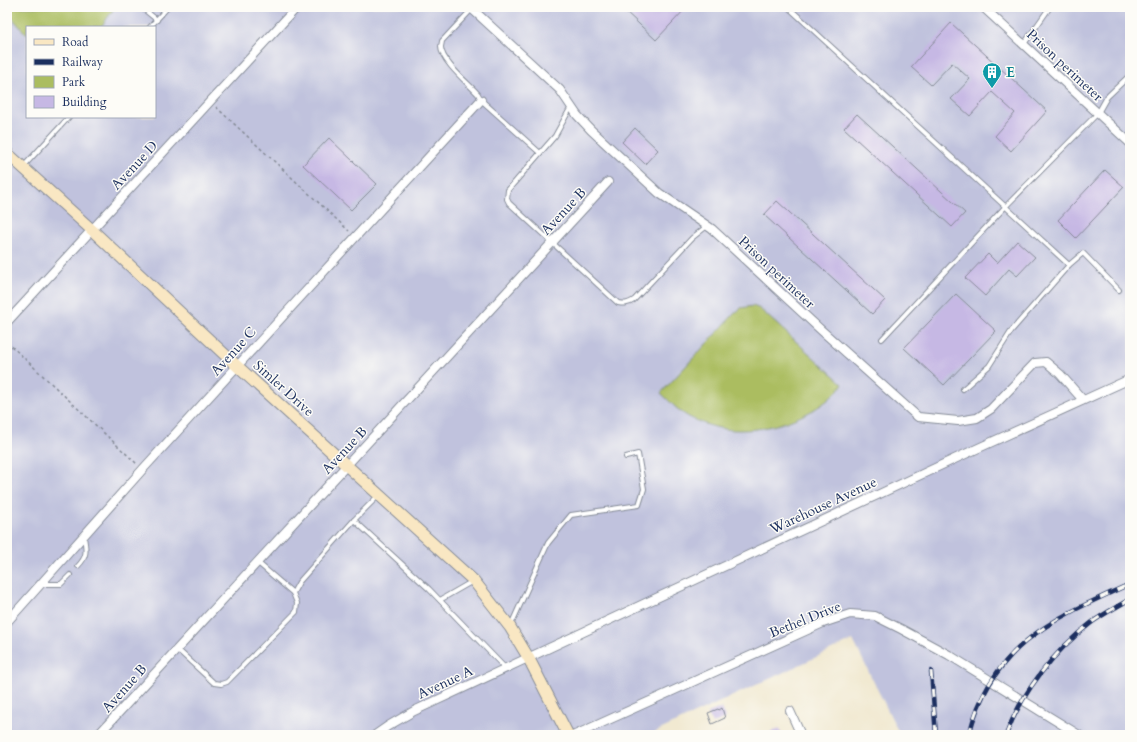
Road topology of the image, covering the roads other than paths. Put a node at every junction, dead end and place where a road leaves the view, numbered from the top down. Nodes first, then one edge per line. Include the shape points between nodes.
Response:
1 (142, 7) edge
2 (168, 7) edge
3 (297, 7) edge
4 (788, 7) edge
5 (983, 7) edge
6 (1050, 7) edge
7 (471, 8) edge
8 (156, 20) junction
9 (151, 26) edge
10 (1023, 44) junction
11 (1130, 75) edge
12 (481, 100) junction
13 (571, 106) junction
14 (1098, 113) junction
15 (68, 118) edge
16 (1130, 142) edge
17 (7, 153) edge
18 (540, 153) junction
19 (23, 167) junction
20 (608, 182) dead end
21 (1005, 207) junction
22 (708, 226) junction
23 (92, 230) junction
24 (552, 242) junction
25 (1069, 265) junction
26 (1119, 290) dead end
27 (7, 322) edge
28 (882, 339) dead end
29 (237, 366) junction
30 (1130, 379) edge
31 (963, 389) dead end
32 (1083, 400) junction
33 (626, 456) dead end
34 (347, 465) junction
35 (380, 495) junction
36 (354, 520) junction
37 (84, 535) junction
38 (257, 562) junction
39 (78, 566) dead end
40 (70, 575) dead end
41 (474, 581) junction
42 (41, 584) junction
43 (293, 593) junction
44 (440, 600) junction
45 (7, 622) edge
46 (510, 627) junction
47 (177, 649) junction
48 (528, 657) junction
49 (505, 668) junction
50 (790, 711) dead end
51 (98, 735) edge
52 (375, 735) edge
53 (568, 735) edge
54 (575, 735) edge
55 (801, 735) edge
56 (1079, 735) edge

1 - 8 lane
2 - 8 lane
3 - 23 street, Avenue D
4 - 21 lane
5 - 10 street, Prison perimeter
6 - 10 lane
7 - 12 lane via 440,46 447,61
7 - 13 street, Prison perimeter via 560,90
8 - 9 lane
10 - 14 street, Prison perimeter
11 - 14 lane via 1107,97
12 - 18 lane
12 - 29 street, Avenue C
13 - 18 lane via 556,136
13 - 22 street, Prison perimeter via 592,130 659,193
14 - 16 street, Prison perimeter
14 - 21 lane
15 - 19 lane
17 - 19 street, Simler Drive
18 - 24 lane via 508,190 507,198 509,203
19 - 23 street, Simler Drive
20 - 24 street, Avenue B
21 - 25 lane
21 - 28 lane
22 - 24 lane via 692,238 629,303 618,302
22 - 32 street, Prison perimeter via 918,417 958,421 977,418 991,409 1035,363 1046,362
23 - 27 street, Avenue D
23 - 29 street, Simler Drive
24 - 34 street, Avenue B
25 - 26 lane via 1083,253
25 - 31 lane via 1012,330 989,366
29 - 34 street, Simler Drive
29 - 37 street, Avenue C
30 - 32 street, Warehouse Avenue
32 - 48 street, Warehouse Avenue
33 - 46 lane via 638,454 644,489 639,505 571,515 548,543
34 - 35 street, Simler Drive
34 - 38 street, Avenue B
35 - 36 lane
35 - 41 street, Simler Drive
36 - 43 lane via 299,582
36 - 44 lane
37 - 39 lane via 86,552 84,560
37 - 42 street, Avenue C
38 - 43 lane
38 - 47 street, Avenue B
40 - 42 lane via 61,584
41 - 44 lane
41 - 46 street, Simler Drive
42 - 45 street, Avenue C
43 - 47 lane via 297,603 296,612 227,682 214,683
44 - 49 lane
46 - 48 street, Simler Drive
47 - 51 street, Avenue B
48 - 49 street, Avenue A
48 - 53 street, Simler Drive
49 - 52 street, Avenue A via 414,711
50 - 55 street
54 - 56 street, Bethel Drive via 822,623 850,614 875,616 901,629 949,655

